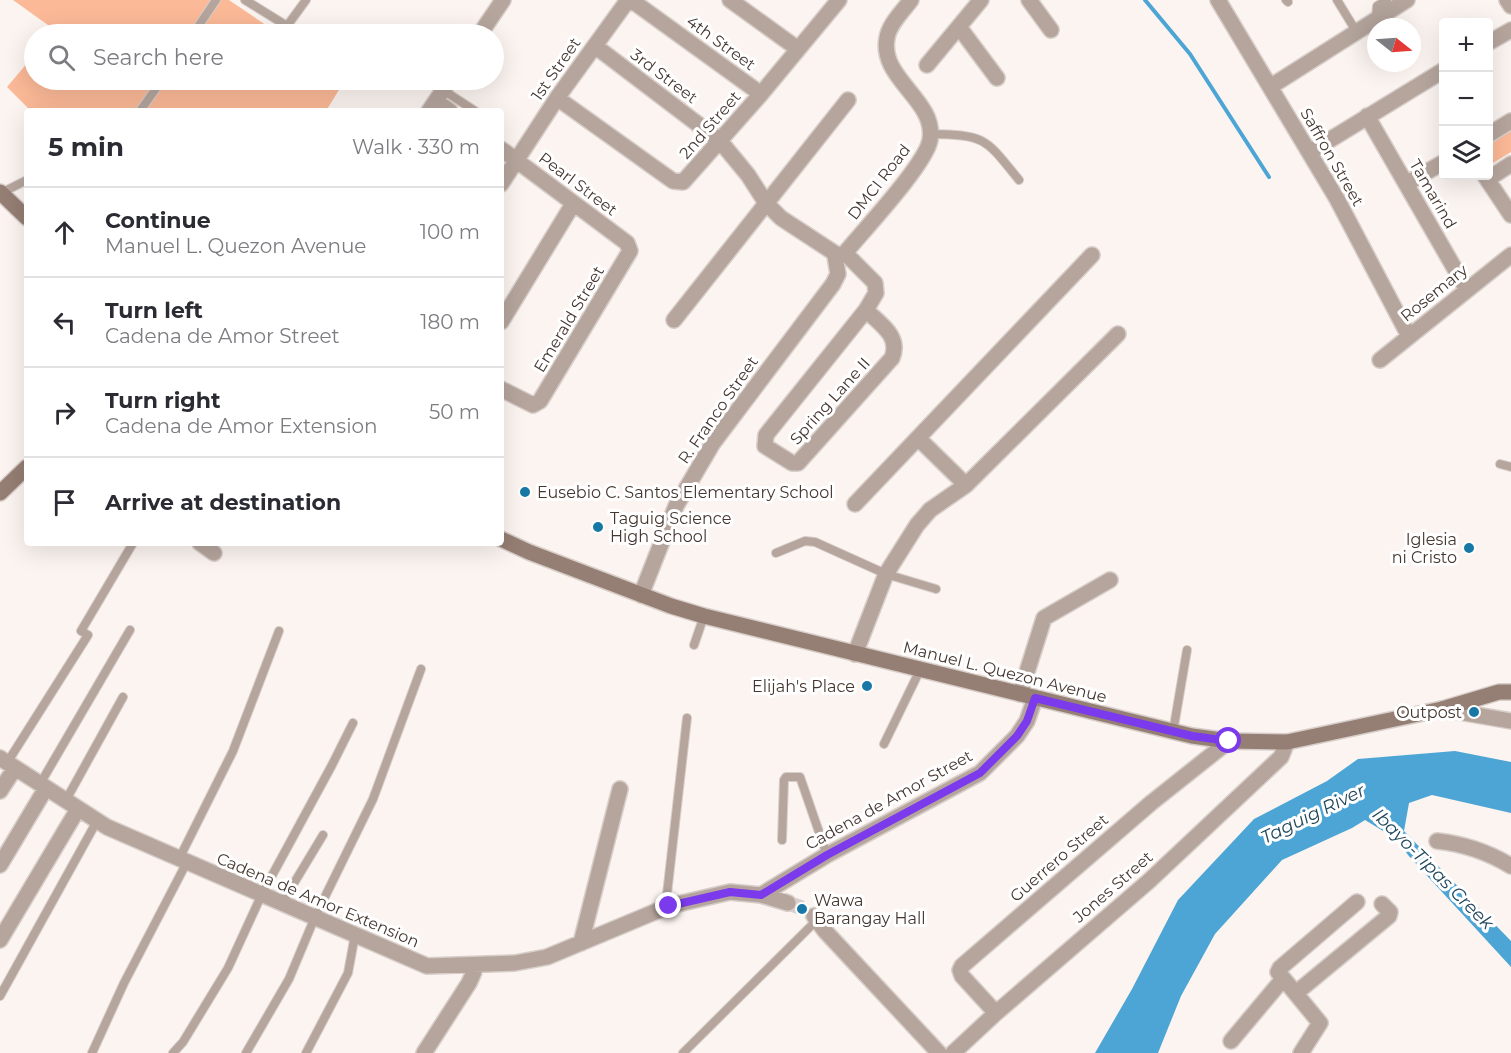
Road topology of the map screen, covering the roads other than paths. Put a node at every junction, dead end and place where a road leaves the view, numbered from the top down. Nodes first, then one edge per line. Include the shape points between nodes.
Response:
1 (216, 0) edge
2 (245, 0) edge
3 (306, 0) edge
4 (503, 0) edge
5 (629, 0) edge
6 (730, 0) edge
7 (839, 0) edge
8 (911, 0) edge
9 (981, 0) edge
10 (1029, 0) edge
11 (1218, 0) edge
12 (1337, 0) edge
13 (1387, 0) edge
14 (1407, 0) edge
15 (1507, 0) edge
16 (1511, 6) edge
17 (1376, 18) edge
18 (1378, 18) edge
19 (200, 24) edge
20 (284, 24) edge
21 (288, 24) edge
22 (487, 24) edge
23 (1367, 24) edge
24 (959, 27) junction
25 (1051, 30) dead end
26 (1511, 30) edge
27 (1356, 31) junction
28 (1493, 40) edge
29 (595, 46) junction
30 (798, 49) junction
31 (927, 65) dead end
32 (1440, 72) edge
33 (997, 78) dead end
34 (1269, 87) junction
35 (155, 90) edge
36 (761, 94) junction
37 (439, 95) edge
38 (557, 98) junction
39 (848, 100) dead end
40 (142, 108) edge
41 (448, 108) edge
42 (468, 108) edge
43 (1367, 116) junction
44 (1511, 121) edge
45 (1493, 132) edge
46 (930, 134) junction
47 (720, 141) junction
48 (504, 151) edge
49 (1310, 152) junction
50 (516, 160) junction
51 (1439, 164) edge
52 (1511, 164) edge
53 (1493, 174) edge
54 (504, 179) edge
55 (1019, 180) dead end
56 (1487, 180) edge
57 (24, 181) edge
58 (1406, 184) junction
59 (0, 192) edge
60 (766, 203) junction
61 (573, 204) junction
62 (24, 215) edge
63 (1511, 215) edge
64 (630, 251) joint
65 (840, 254) junction
66 (1092, 255) dead end
67 (1511, 255) edge
68 (1467, 290) junction
69 (866, 310) junction
70 (504, 317) edge
71 (674, 320) dead end
72 (1118, 334) dead end
73 (1409, 336) junction
74 (1380, 360) dead end
75 (504, 390) edge
76 (918, 438) junction
77 (1500, 464) dead end
78 (1511, 467) edge
79 (24, 470) edge
80 (966, 485) junction
81 (0, 493) edge
82 (855, 504) dead end
83 (504, 540) edge
84 (131, 546) edge
85 (204, 546) edge
86 (776, 553) dead end
87 (214, 554) dead end
88 (886, 574) junction
89 (1110, 580) dead end
90 (936, 589) dead end
91 (641, 595) junction
92 (704, 616) junction
93 (130, 630) dead end
94 (279, 631) dead end
95 (694, 645) dead end
96 (1187, 650) dead end
97 (855, 654) junction
98 (421, 669) dead end
99 (920, 670) junction
100 (1511, 692) edge
101 (1027, 696) junction
102 (123, 697) dead end
103 (1442, 709) junction
104 (687, 718) dead end
105 (1511, 721) edge
106 (353, 723) dead end
107 (1173, 732) junction
108 (1229, 741) junction
109 (1287, 742) junction
110 (884, 744) dead end
111 (7, 763) edge
112 (43, 786) junction
113 (620, 789) dead end
114 (0, 791) edge
115 (72, 804) junction
116 (97, 821) junction
117 (323, 835) dead end
118 (782, 840) dead end
119 (1437, 841) dead end
120 (827, 855) junction
121 (183, 861) junction
122 (0, 866) edge
123 (1511, 866) edge
124 (262, 894) junction
125 (761, 895) junction
126 (1357, 902) dead end
127 (282, 903) junction
128 (789, 903) tunnel mouth
129 (1382, 904) dead end
130 (669, 906) junction
131 (315, 917) junction
132 (815, 918) joint
133 (356, 935) junction
134 (0, 940) edge
135 (580, 943) junction
136 (477, 965) junction
137 (1283, 979) junction
138 (1296, 993) junction
139 (0, 996) edge
140 (996, 1013) junction
141 (1231, 1041) dead end
142 (430, 1050) edge
143 (92, 1053) edge
144 (173, 1053) edge
145 (246, 1053) edge
146 (306, 1053) edge
147 (683, 1053) edge
148 (939, 1053) edge
149 (953, 1053) edge
150 (1301, 1053) edge

1 - 19 lane
2 - 20 lane
3 - 21 lane
4 - 22 street
5 - 29 street, 1st Street
5 - 36 street, 4th Street
6 - 30 street
7 - 30 street, 2nd Street
8 - 46 street, DMCI Road via 887,36 886,52 893,69 929,121
9 - 24 street
10 - 25 street
11 - 34 street, Saffron Street
12 - 27 lane
13 - 17 lane via 1377,6
14 - 18 street
15 - 16 street
23 - 27 street
24 - 31 street
24 - 33 street
26 - 28 street
27 - 34 street
29 - 38 street, 1st Street
29 - 47 street, 3rd Street
30 - 36 street, 2nd Street
32 - 43 street
34 - 49 street, Saffron Street
35 - 40 lane
36 - 47 street, 2nd Street
37 - 41 street
37 - 42 lane
38 - 47 street, 2nd Street via 676,182 683,182
38 - 50 street, 1st Street
39 - 60 street
43 - 49 street
43 - 58 street, Tamarind
44 - 45 street
46 - 55 lane via 981,139
46 - 65 street, DMCI Road via 927,149 917,165
47 - 60 street, 3rd Street
48 - 50 street, Pearl Street
49 - 73 street, Saffron Street
50 - 54 street, 1st Street
50 - 61 street, Pearl Street
51 - 58 street
52 - 53 street
56 - 63 street
57 - 59 lane
58 - 68 street, Tamarind
59 - 62 main road
60 - 65 street, 3rd Street via 781,218
60 - 71 street
61 - 64 street, Pearl Street via 627,243
61 - 70 street
64 - 75 street, Emerald Street via 540,401 533,405
65 - 69 street, Spring Lane II via 876,285
65 - 91 street, R. Franco Street via 833,284 729,421 678,501
66 - 76 street
67 - 68 street, Rosemary
68 - 73 street, Rosemary
69 - 69 street, Spring Lane II via 766,435 765,446 792,463 798,463 892,358 893,336
72 - 80 street
73 - 74 street, Rosemary
76 - 80 street
76 - 82 street
77 - 78 lane
79 - 81 main road
80 - 88 street via 930,510
83 - 91 main road, Manuel L. Quezon Avenue
84 - 111 lane via 81,631 88,635
85 - 87 street
86 - 88 lane via 805,541 815,542
88 - 90 lane
88 - 97 street
89 - 101 street, Cadena de Amor Street via 1044,618
91 - 92 main road, Manuel L. Quezon Avenue
92 - 95 lane
92 - 97 main road, Manuel L. Quezon Avenue
93 - 112 lane
94 - 121 lane via 233,752
96 - 107 lane
97 - 99 main road, Manuel L. Quezon Avenue
98 - 131 lane via 373,799
99 - 101 main road, Manuel L. Quezon Avenue
99 - 110 lane
100 - 103 main road, Manuel L. Quezon Avenue
101 - 107 main road, Manuel L. Quezon Avenue
101 - 120 street, Cadena de Amor Street via 1027,721 980,773
102 - 115 lane
103 - 105 street
103 - 109 main road, Manuel L. Quezon Avenue
104 - 130 lane via 667,894
106 - 124 lane
107 - 108 main road, Manuel L. Quezon Avenue
108 - 109 main road, Manuel L. Quezon Avenue
108 - 140 street, Guerrero Street via 1150,802 962,966 962,976
109 - 140 street, Jones Street via 1281,757 1149,881
111 - 112 street, Cadena de Amor Extension
111 - 114 street
112 - 115 street, Cadena de Amor Extension
112 - 122 street
113 - 135 street
115 - 116 street, Cadena de Amor Extension
115 - 134 street
116 - 121 street, Cadena de Amor Extension
116 - 139 lane
117 - 127 lane
118 - 120 lane via 784,780 797,776
119 - 123 street via 1472,847
120 - 125 street, Cadena de Amor Street
121 - 124 street, Cadena de Amor Extension
121 - 143 lane
124 - 127 street, Cadena de Amor Extension
124 - 144 lane via 228,968
125 - 128 street
125 - 130 street, Cadena de Amor Extension via 730,892
126 - 137 street via 1280,968
127 - 131 street, Cadena de Amor Extension
129 - 138 street via 1389,916
130 - 135 street, Cadena de Amor Extension
131 - 133 street, Cadena de Amor Extension
131 - 145 lane via 289,979
132 - 147 lane
132 - 148 street
133 - 136 street, Cadena de Amor Extension via 427,966
133 - 146 lane via 348,973
135 - 136 street, Cadena de Amor Extension via 547,957
136 - 142 street
137 - 138 street
137 - 141 street
138 - 150 street via 1320,1023
140 - 149 street, Jones Street

